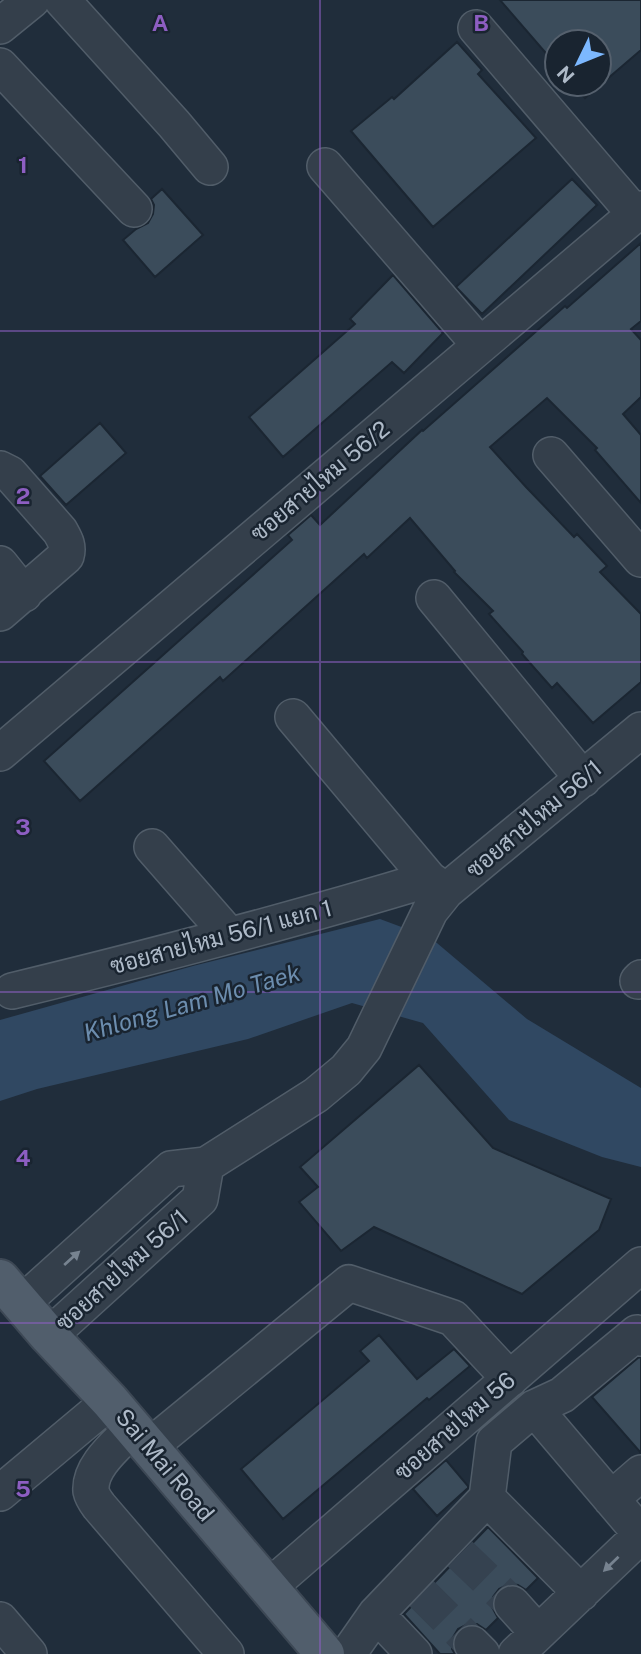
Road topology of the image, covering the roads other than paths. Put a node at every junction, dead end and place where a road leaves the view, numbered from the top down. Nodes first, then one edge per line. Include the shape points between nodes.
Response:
1 (32, 0) edge
2 (62, 0) edge
3 (0, 26) edge
4 (476, 28) dead end
5 (0, 66) edge
6 (325, 166) dead end
7 (210, 167) dead end
8 (134, 209) dead end
9 (638, 211) edge
10 (480, 345) junction
11 (551, 455) dead end
12 (0, 470) edge
13 (641, 559) edge
14 (0, 564) edge
15 (434, 598) dead end
16 (12, 603) edge
17 (293, 717) dead end
18 (641, 730) edge
19 (0, 753) edge
20 (583, 779) junction
21 (152, 847) dead end
22 (435, 893) junction
23 (229, 935) junction
24 (12, 991) dead end
25 (206, 1165) junction
26 (641, 1265) edge
27 (11, 1292) edge
28 (641, 1313) edge
29 (49, 1336) junction
30 (641, 1338) edge
31 (510, 1379) junction
32 (534, 1408) junction
33 (131, 1425) junction
34 (641, 1473) edge
35 (0, 1493) edge
36 (487, 1498) junction
37 (611, 1499) junction
38 (641, 1534) edge
39 (269, 1587) junction
40 (581, 1593) junction
41 (512, 1604) tunnel mouth
42 (376, 1614) junction
43 (0, 1620) edge
44 (527, 1643) edge
45 (29, 1654) edge
46 (226, 1654) edge
47 (326, 1654) edge
48 (348, 1654) edge
49 (414, 1654) edge

1 - 3 street
2 - 7 street
4 - 9 street
5 - 8 street
6 - 10 street
9 - 10 street, ซอยสายไหม 56/2
10 - 19 street, ซอยสายไหม 56/2
11 - 13 street
12 - 16 street via 10,474 60,531 68,550
14 - 16 street
15 - 20 street
17 - 22 street
18 - 20 street, ซอยสายไหม 56/1
20 - 22 street, ซอยสายไหม 56/1
21 - 23 street
22 - 23 street, ซอยสายไหม 56/1 แยก 1 via 337,907
22 - 25 street, ซอยสายไหม 56/1 via 364,1048 346,1070 316,1095
23 - 24 street, ซอยสายไหม 56/1 แยก 1
27 -> 25 street, ซอยสายไหม 56/1 via 171,1169
25 - 29 street, ซอยสายไหม 56/1 via 200,1199
26 - 31 street, ซอยสายไหม 56
27 - 29 main road, Sai Mai Road
28 - 32 street via 625,1321 547,1389
29 - 33 main road, Sai Mai Road
30 - 32 street via 637,1333 562,1395
31 - 33 street via 453,1318 349,1283
31 - 39 street, ซอยสายไหม 56
32 - 36 street via 494,1442
32 - 37 street
33 - 35 street
33 - 39 main road, Sai Mai Road
33 - 46 street via 93,1476 91,1493
34 - 37 street
36 - 40 street
36 - 42 street via 453,1547 415,1586
37 - 38 street
38 -> 40 street
39 - 47 main road, Sai Mai Road
40 - 44 street
41 - 44 street
42 - 48 street
42 - 49 street
43 - 45 street

